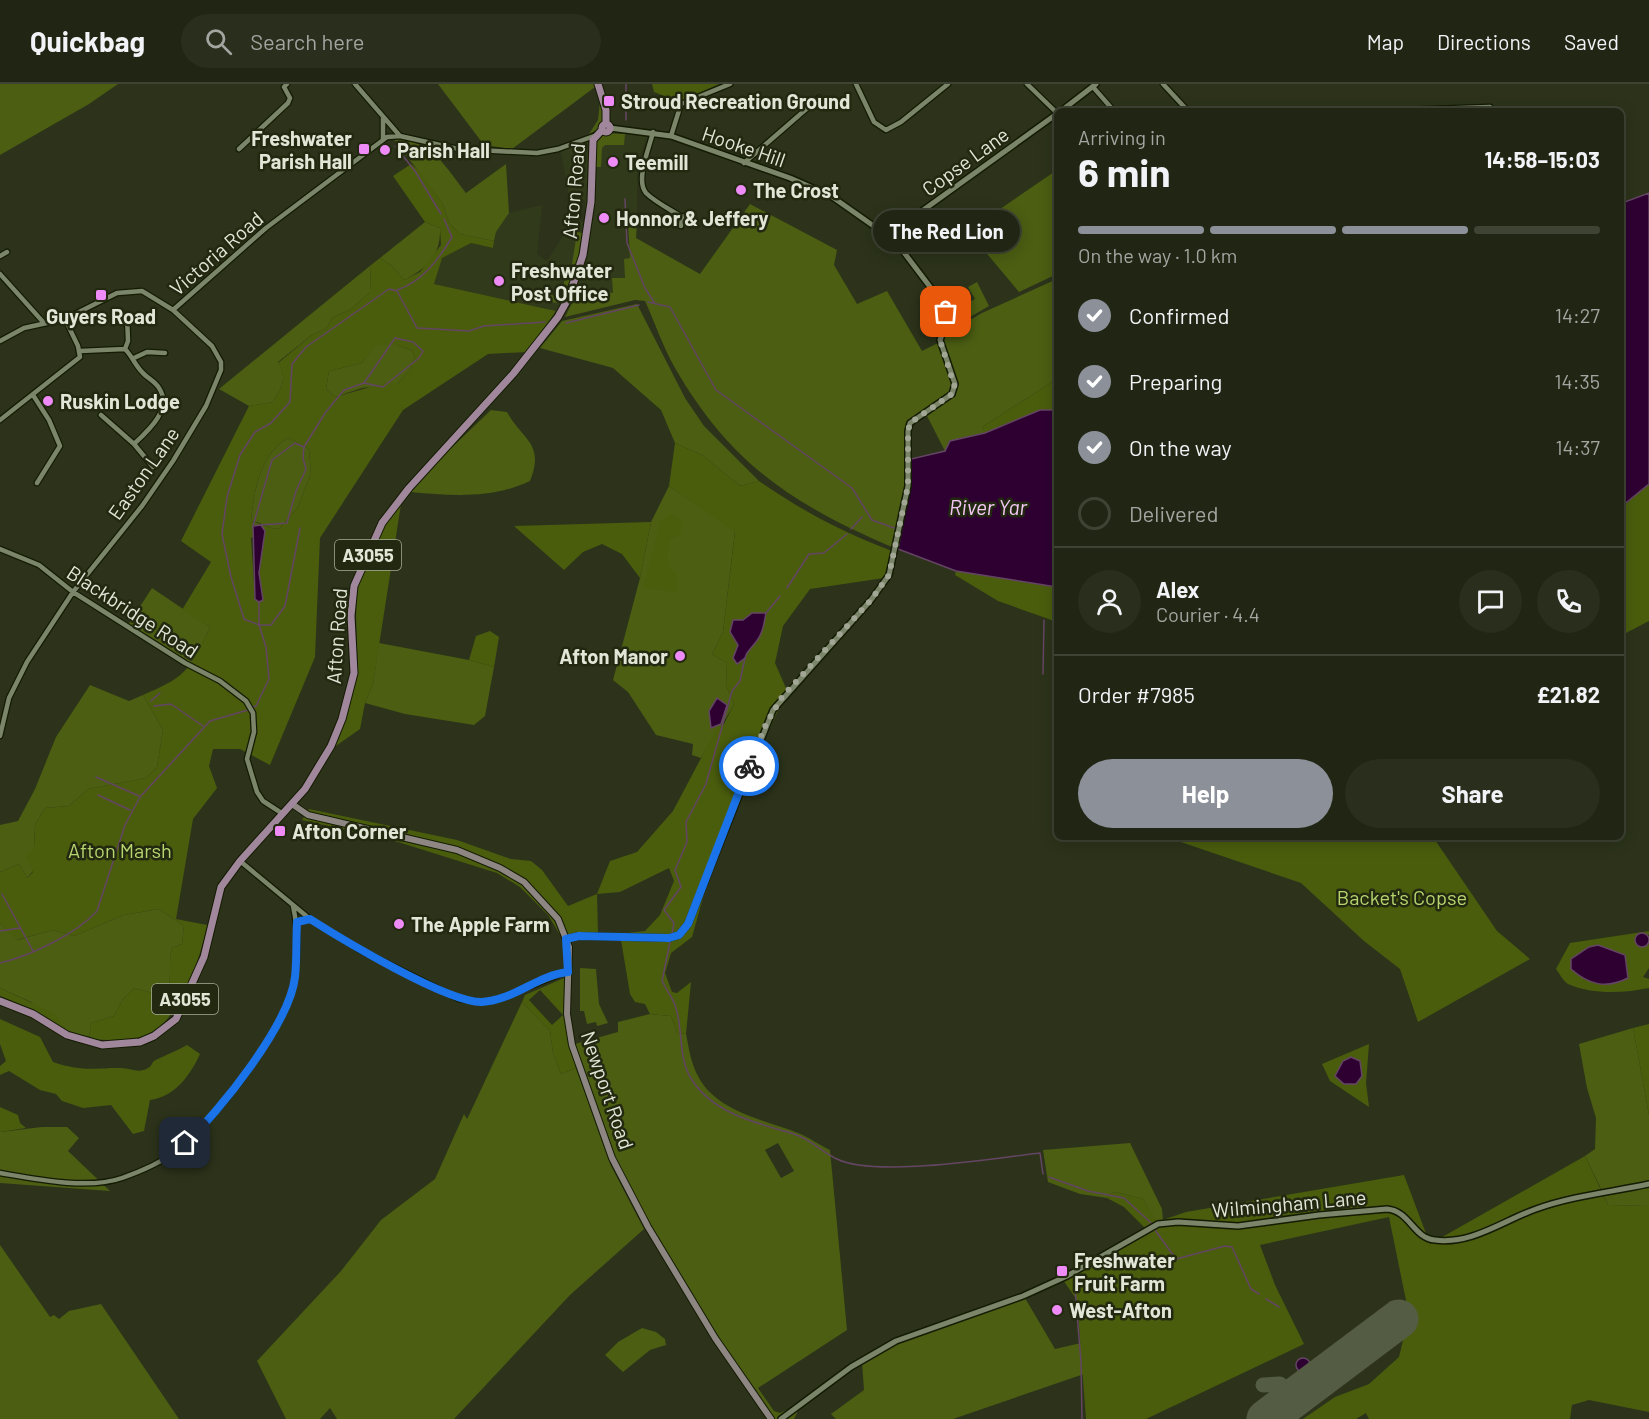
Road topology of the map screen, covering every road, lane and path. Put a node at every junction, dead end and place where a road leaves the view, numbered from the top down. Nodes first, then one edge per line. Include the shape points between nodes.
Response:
1 (287, 84) edge
2 (355, 84) edge
3 (598, 84) edge
4 (730, 84) edge
5 (856, 84) edge
6 (948, 84) edge
7 (1027, 84) edge
8 (1163, 84) edge
9 (1095, 85) edge
10 (819, 98) dead end
11 (1490, 107) dead end
12 (1054, 108) edge
13 (1064, 108) edge
14 (1112, 108) edge
15 (1186, 108) edge
16 (1461, 108) edge
17 (1054, 116) edge
18 (383, 118) junction
19 (606, 127) junction
20 (653, 132) junction
21 (402, 136) junction
22 (594, 136) junction
23 (671, 136) junction
24 (383, 138) junction
25 (239, 149) dead end
26 (744, 163) junction
27 (689, 214) dead end
28 (682, 217) junction
29 (681, 226) dead end
30 (890, 234) junction
31 (7, 252) dead end
32 (0, 256) edge
33 (0, 274) edge
34 (173, 310) junction
35 (127, 315) dead end
36 (65, 320) junction
37 (44, 323) junction
38 (0, 341) edge
39 (125, 349) junction
40 (80, 351) junction
41 (165, 353) dead end
42 (134, 358) junction
43 (33, 395) junction
44 (101, 415) dead end
45 (0, 420) edge
46 (134, 444) junction
47 (153, 467) dead end
48 (37, 483) dead end
49 (0, 549) edge
50 (73, 592) junction
51 (0, 736) edge
52 (292, 804) junction
53 (283, 814) junction
54 (240, 861) junction
55 (293, 906) junction
56 (310, 919) junction
57 (297, 922) junction
58 (566, 939) junction
59 (568, 972) junction
60 (0, 1001) edge
61 (0, 1173) edge
62 (1649, 1184) edge
63 (771, 1419) edge
64 (781, 1419) edge

1 - 25 street via 284,87 290,98 288,103
2 - 18 street
3 - 19 main road via 606,110
4 - 23 street via 681,104
5 - 6 street via 874,122 886,130
7 - 12 street
8 - 15 street
9 - 13 street, Copse Lane
9 - 14 street
10 - 26 street
11 - 16 street
17 - 30 street, Copse Lane
18 - 21 street
18 - 24 street
19 - 20 street, Hooke Hill
19 - 22 main road, Afton Road
20 - 23 street, Hooke Hill
20 - 28 street via 643,185 646,192
21 - 22 street via 458,149 537,153
21 - 24 street
22 - 52 main road, Afton Road / A3055 via 590,212 582,261 568,299 558,317 486,406 409,488 382,523 354,586 354,673 342,719 317,771
23 - 26 street, Hooke Hill
24 - 34 street, Victoria Road via 266,228
26 - 30 street, Hooke Hill via 831,196
27 - 28 street
28 - 29 street
30 - 58 street via 940,298 948,319 941,346 955,388 910,423 909,478 889,575 773,710 682,933 669,938
31 - 32 street
33 - 37 street
34 - 36 street, Victoria Road via 142,291 130,290
34 - 50 street, Easton Lane via 219,356 220,370 206,406 173,462
35 - 39 street
36 - 37 street, Victoria Road
36 - 40 street
37 - 38 street, Victoria Road
39 - 40 street
39 - 42 street
40 - 43 street via 76,361
41 - 42 street via 147,352
42 - 46 street via 142,373 164,395 159,415
43 - 45 street
43 - 48 street via 60,446
44 - 46 street
46 - 47 street
49 - 50 street, Blackbridge Road via 39,565
50 - 51 street, Easton Lane via 27,662 9,698
50 - 53 street, Blackbridge Road via 220,681 247,703 253,713 254,732 247,759 257,792
52 - 53 main road, Afton Road / A3055
52 - 58 main road, Newport Road via 308,815 457,850 500,868 524,882 540,898 558,919
53 - 54 main road, Afton Road / A3055
54 - 55 street
54 - 60 main road, Afton Road / A3055 via 221,887 204,957 176,1019 154,1036 127,1043 86,1042
55 - 56 street
55 - 57 street
56 - 57 street
56 - 59 street via 360,950 459,999 498,999
57 - 61 street via 295,978 285,1011 213,1116 174,1153 106,1182
58 - 59 main road, Newport Road
59 - 63 main road, Newport Road via 567,1014 572,1045 612,1158 648,1227 715,1338
62 - 64 street, Wilmingham Lane via 1552,1204 1484,1232 1442,1240 1424,1236 1405,1215 1387,1209 1238,1226 1158,1224 1067,1276 1023,1296 896,1341 842,1373

